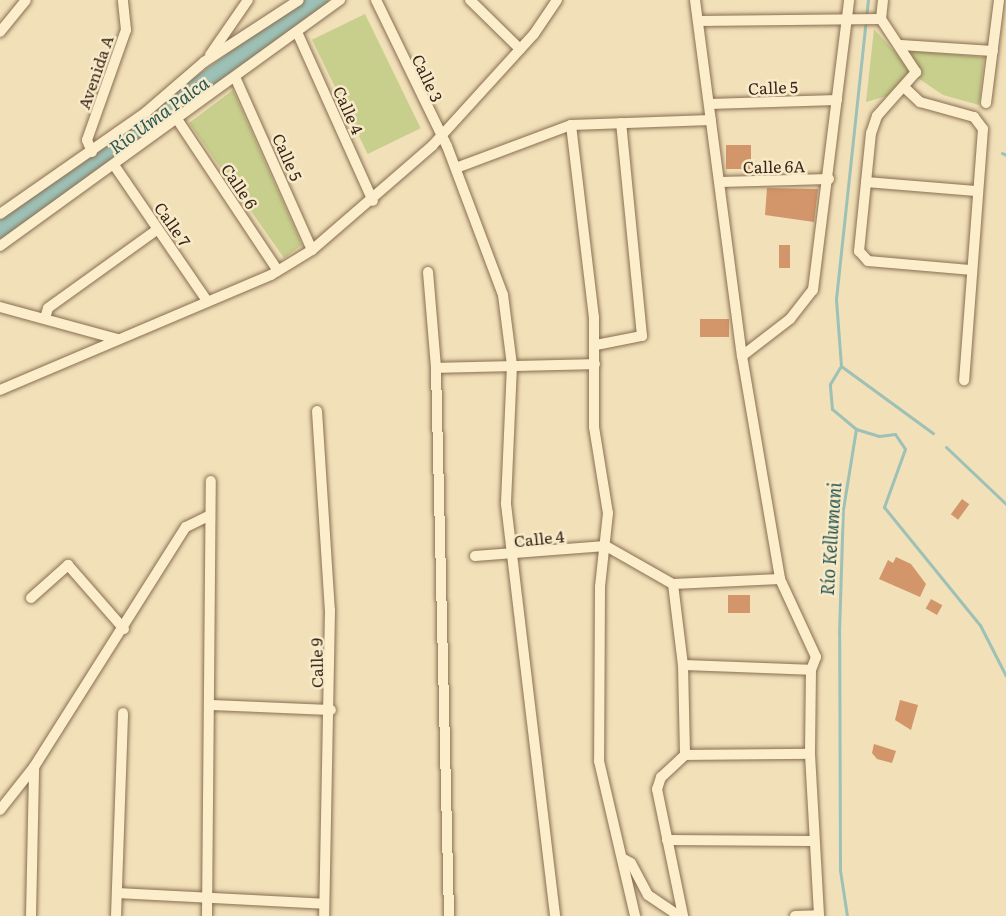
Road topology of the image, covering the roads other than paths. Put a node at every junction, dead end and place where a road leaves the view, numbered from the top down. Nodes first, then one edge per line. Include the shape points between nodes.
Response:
1 (26, 0) edge
2 (123, 0) edge
3 (248, 0) edge
4 (299, 0) edge
5 (340, 0) edge
6 (376, 0) edge
7 (470, 0) edge
8 (556, 0) edge
9 (695, 0) edge
10 (849, 0) edge
11 (883, 0) edge
12 (999, 0) edge
13 (847, 17) junction
14 (878, 19) junction
15 (698, 21) junction
16 (0, 32) edge
17 (297, 32) junction
18 (901, 45) junction
19 (520, 49) junction
20 (993, 51) junction
21 (204, 62) junction
22 (235, 77) junction
23 (905, 88) junction
24 (837, 100) junction
25 (986, 103) dead end
26 (709, 104) junction
27 (177, 119) junction
28 (711, 120) junction
29 (621, 123) junction
30 (571, 125) junction
31 (440, 136) junction
32 (92, 152) junction
33 (114, 165) junction
34 (456, 168) junction
35 (829, 179) junction
36 (720, 182) junction
37 (866, 182) junction
38 (976, 191) junction
39 (373, 201) junction
40 (0, 214) edge
41 (158, 229) junction
42 (0, 246) edge
43 (312, 250) junction
44 (970, 270) junction
45 (278, 271) junction
46 (428, 272) dead end
47 (207, 301) junction
48 (0, 307) edge
49 (45, 318) junction
50 (117, 339) junction
51 (596, 345) junction
52 (742, 356) junction
53 (595, 363) junction
54 (512, 365) junction
55 (436, 368) junction
56 (964, 380) dead end
57 (0, 389) edge
58 (316, 411) dead end
59 (211, 481) dead end
60 (209, 516) junction
61 (606, 546) junction
62 (475, 556) dead end
63 (514, 556) junction
64 (780, 579) junction
65 (673, 584) junction
66 (31, 598) dead end
67 (124, 629) junction
68 (683, 665) junction
69 (811, 670) junction
70 (211, 705) junction
71 (331, 710) junction
72 (123, 713) dead end
73 (810, 754) junction
74 (685, 755) junction
75 (34, 767) junction
76 (0, 810) edge
77 (667, 840) junction
78 (812, 842) junction
79 (622, 858) junction
80 (117, 893) junction
81 (208, 895) junction
82 (324, 904) junction
83 (818, 915) edge
84 (31, 916) edge
85 (116, 916) edge
86 (207, 916) edge
87 (324, 916) edge
88 (449, 916) edge
89 (555, 916) edge
90 (635, 916) edge
91 (681, 916) edge
92 (795, 916) edge

1 - 16 street
2 - 32 street, Avenida A via 126,30 87,140
3 - 21 street
4 - 21 street
5 - 17 street
6 - 31 street, Calle 3
7 - 19 street
8 - 19 street
9 - 15 street
10 - 13 street
11 - 14 street
12 - 20 street
13 - 14 street
13 - 15 street
13 - 24 street
14 - 18 street
15 - 26 street
17 - 22 street
17 - 39 street, Calle 4
18 - 20 street
18 - 23 street via 916,67
19 - 31 street
20 - 25 street
21 - 32 street
22 - 27 street
22 - 43 street, Calle 5
23 - 37 street via 877,116
23 - 38 street via 920,102 980,121
24 - 26 street, Calle 5
24 - 35 street
26 - 28 street
27 - 33 street
27 - 45 street, Calle 6
28 - 29 street
28 - 36 street
29 - 30 street
29 - 51 street via 642,336
30 - 34 street
30 - 51 street
31 - 34 street, Calle 3
31 - 39 street
32 - 40 street
33 - 41 street, Calle 7
33 - 42 street
34 - 54 street, Calle 3 via 503,296
35 - 36 street, Calle 6A
35 - 52 street via 813,290 790,319
36 - 52 street
37 - 38 street
37 - 44 street via 862,257
38 - 44 street
39 - 43 street
41 - 47 street, Calle 7
41 - 49 street via 48,308
43 - 45 street
44 - 56 street
45 - 47 street
46 - 55 street
47 - 50 street
48 - 49 street
49 - 50 street
50 - 57 street
51 - 53 street
52 - 64 street
53 - 54 street
53 - 61 street via 594,427 608,513
54 - 55 street
54 - 63 street, Calle 3 via 506,504
55 - 88 street
58 - 71 street, Calle 9
59 - 60 street
60 - 67 street via 186,527
60 - 70 street
61 - 63 street, Calle 4
61 - 65 street
61 - 79 street via 600,587 598,761
62 - 63 street, Calle 4
63 - 89 street, Calle 3
64 - 65 street
64 - 69 street via 816,657
65 - 68 street
66 - 67 street via 68,565
67 - 75 street
68 - 69 street
68 - 74 street
69 - 73 street
70 - 71 street
70 - 81 street
71 - 82 street, Calle 9
72 - 80 street
73 - 74 street
73 - 78 street
74 - 77 street via 661,777 657,789
75 - 76 street
75 - 84 street
77 - 78 street
77 - 91 street
78 - 83 street
79 - 90 street
79 - 91 street via 631,863 648,895
80 - 81 street
80 - 85 street
81 - 82 street
81 - 86 street
82 - 87 street, Calle 9
83 - 92 street

